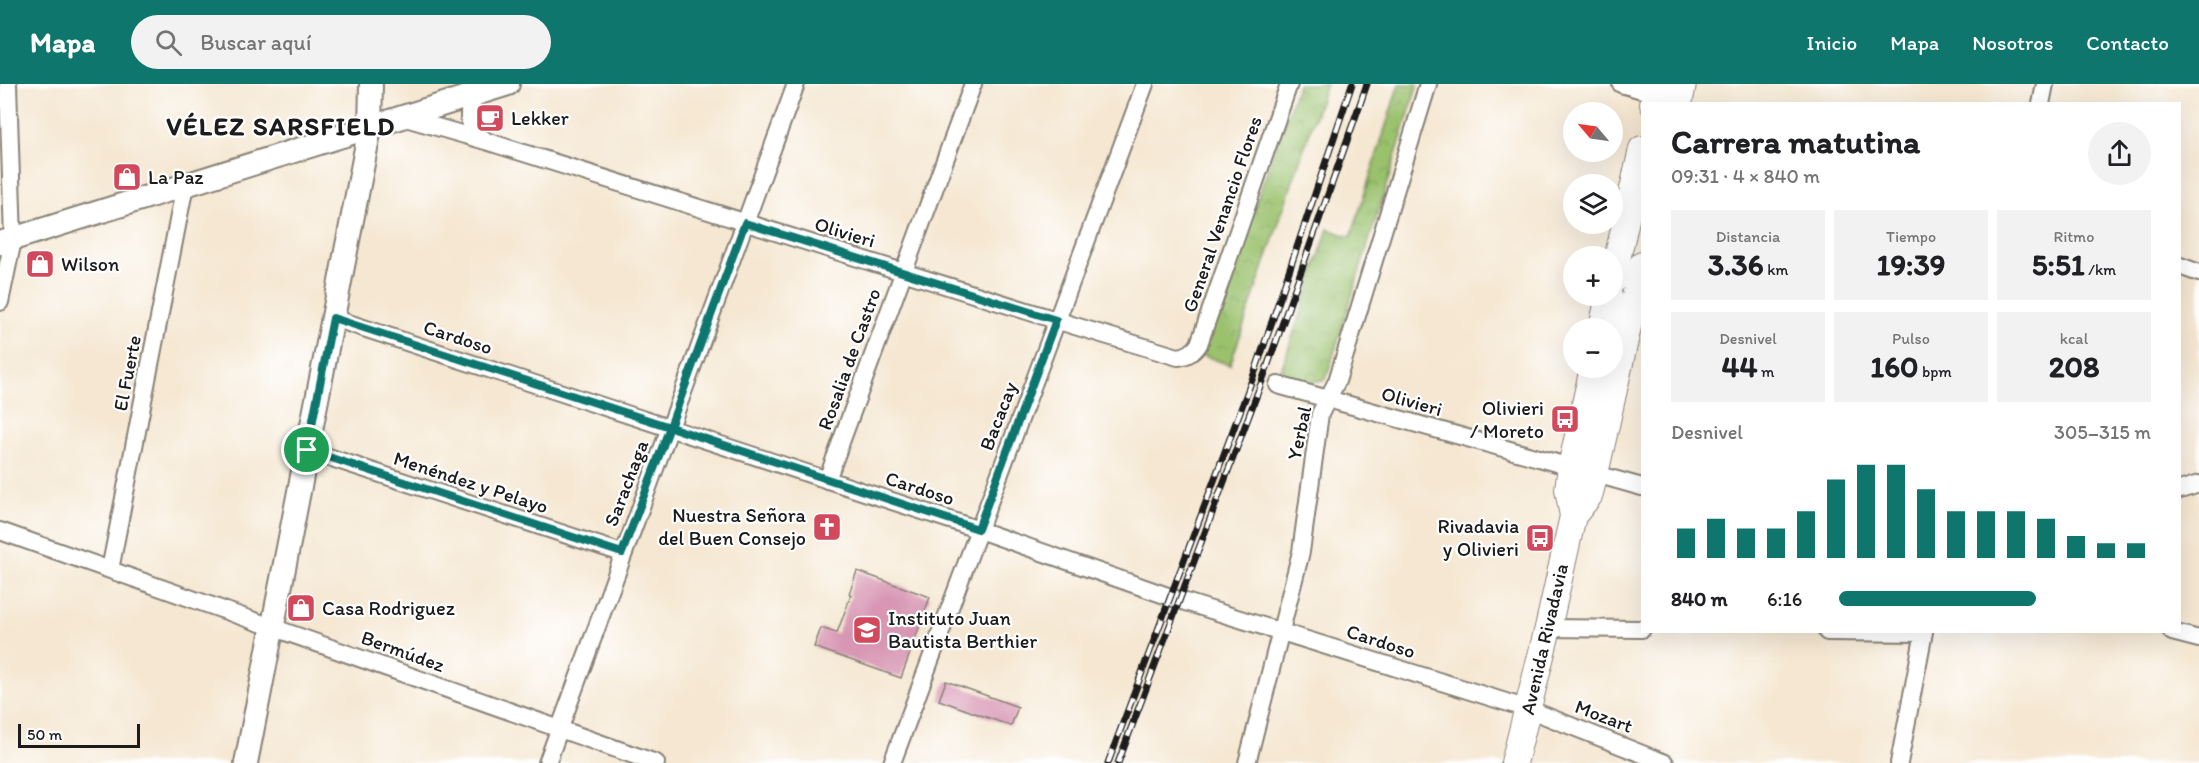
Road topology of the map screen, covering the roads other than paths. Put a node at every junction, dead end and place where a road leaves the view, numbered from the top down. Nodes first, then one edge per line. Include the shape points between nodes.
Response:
1 (8, 84) edge
2 (371, 84) edge
3 (508, 84) edge
4 (796, 84) edge
5 (973, 84) edge
6 (1145, 84) edge
7 (1289, 84) edge
8 (1428, 84) edge
9 (1621, 84) edge
10 (2045, 84) edge
11 (481, 92) junction
12 (1655, 94) edge
13 (1683, 98) edge
14 (2041, 102) edge
15 (402, 117) junction
16 (370, 128) junction
17 (489, 142) junction
18 (1641, 152) edge
19 (185, 185) junction
20 (745, 223) junction
21 (6, 242) edge
22 (1620, 246) edge
23 (2181, 266) edge
24 (1641, 269) edge
25 (903, 271) junction
26 (2199, 273) edge
27 (0, 302) edge
28 (333, 318) junction
29 (1056, 320) junction
30 (1190, 353) joint
31 (1591, 378) edge
32 (1278, 385) dead end
33 (1328, 400) junction
34 (670, 427) junction
35 (307, 450) junction
36 (1571, 467) junction
37 (1595, 474) junction
38 (827, 480) junction
39 (2199, 484) edge
40 (1641, 487) edge
41 (2181, 490) edge
42 (1572, 516) junction
43 (978, 529) junction
44 (0, 531) edge
45 (622, 553) junction
46 (110, 570) junction
47 (273, 627) junction
48 (1548, 628) junction
49 (1641, 629) edge
50 (1281, 631) junction
51 (1924, 633) edge
52 (2176, 633) edge
53 (2199, 639) edge
54 (1528, 709) junction
55 (559, 729) junction
56 (246, 763) edge
57 (547, 763) edge
58 (656, 763) edge
59 (892, 763) edge
60 (1247, 763) edge
61 (1514, 763) edge
62 (1665, 763) edge
63 (1899, 763) edge

1 - 21 street
2 - 16 street
3 - 11 street
4 - 20 street, Sarachaga
5 - 25 street, Rosalia de Castro
6 - 29 street, Bacacay
7 - 30 street, General Venancio Flores via 1203,332
8 - 33 street, Yerbal
9 - 12 street
10 - 14 street
11 - 15 street
11 - 17 street, Olivieri via 472,102 468,116 472,129
12 - 13 street
15 - 16 street
15 - 17 street, Olivieri
16 - 19 street
16 - 28 street
17 - 20 street, Olivieri
18 - 22 main road
19 - 21 street
19 - 46 street, El Fuerte
20 - 25 street, Olivieri
20 - 34 street, Sarachaga
21 - 27 street
23 - 26 street
24 - 37 main road, Avenida Rivadavia
25 - 29 street, Olivieri
25 - 38 street, Rosalia de Castro
28 - 34 street, Cardoso
28 - 35 street
29 - 30 street, Olivieri via 1178,357
29 - 43 street, Bacacay
31 - 36 main road, Avenida Rivadavia
32 - 33 street, Olivieri
33 - 36 street, Olivieri
33 - 50 street, Yerbal via 1320,414 1301,552
34 - 38 street, Cardoso
34 - 45 street, Sarachaga
35 - 45 street, Menéndez y Pelayo
35 - 47 street
36 - 37 street, Olivieri
36 - 42 main road, Avenida Rivadavia via 1568,489
37 - 40 street, Olivieri
37 - 42 main road, Avenida Rivadavia via 1589,496
38 - 43 street, Cardoso
39 - 41 street
42 - 48 main road, Avenida Rivadavia
43 - 50 street, Cardoso via 1179,600
43 - 59 street, Bacacay
44 - 46 street, Bermúdez
45 - 55 street, Sarachaga
46 - 47 street, Bermúdez
47 - 55 street, Bermúdez
47 - 56 street
48 - 49 street
48 - 54 main road, Avenida Rivadavia
50 - 54 street, Cardoso
50 - 60 street, Yerbal
51 - 63 street
52 - 53 street
54 - 61 main road, Avenida Rivadavia
54 - 62 street, Mozart
55 - 57 street, Sarachaga
55 - 58 street, Bermúdez

